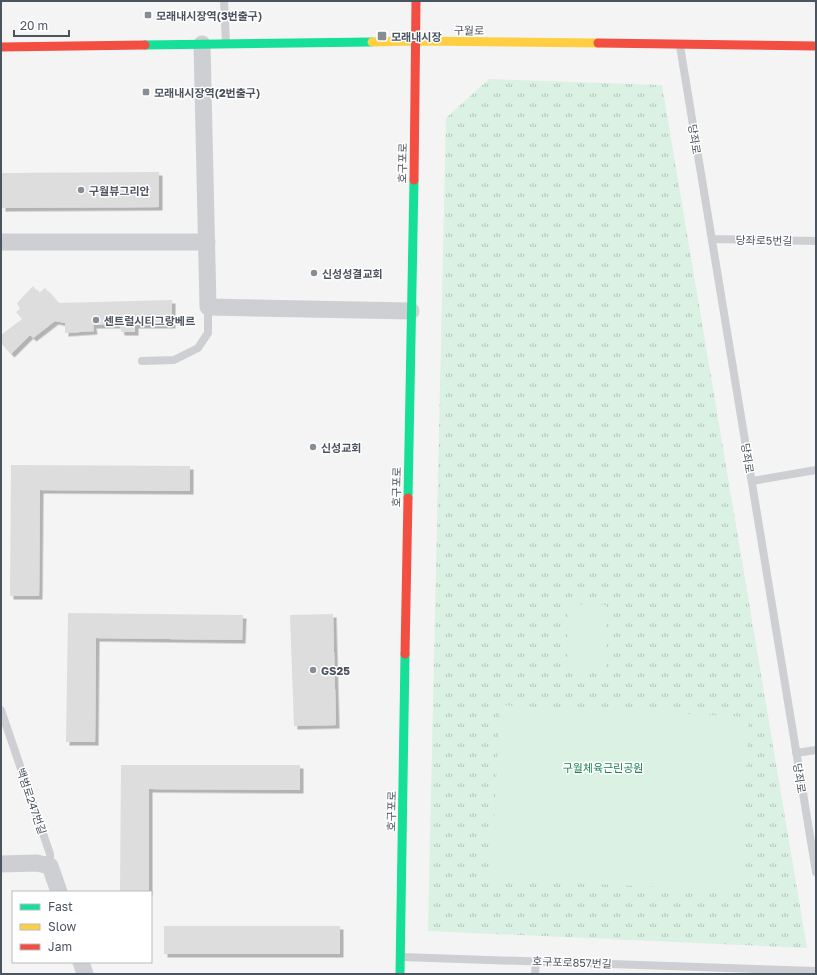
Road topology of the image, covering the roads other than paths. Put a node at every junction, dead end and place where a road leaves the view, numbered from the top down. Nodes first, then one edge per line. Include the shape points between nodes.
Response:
1 (224, 1) edge
2 (416, 1) edge
3 (416, 41) junction
4 (202, 44) junction
5 (226, 44) junction
6 (680, 45) junction
7 (816, 46) edge
8 (1, 47) edge
9 (712, 239) junction
10 (816, 241) edge
11 (1, 242) edge
12 (206, 242) junction
13 (208, 307) junction
14 (411, 311) junction
15 (142, 361) dead end
16 (816, 470) edge
17 (752, 481) junction
18 (1, 710) edge
19 (816, 750) edge
20 (796, 753) junction
21 (1, 864) edge
22 (50, 866) junction
23 (816, 872) edge
24 (59, 891) edge
25 (401, 957) junction
26 (536, 961) junction
27 (81, 963) edge
28 (634, 965) junction
29 (730, 971) edge
30 (816, 971) edge
31 (85, 974) edge
32 (400, 974) edge
33 (535, 974) edge
34 (634, 974) edge

1 - 5 lane
2 - 3 main road, 호구포로
3 - 5 main road, 구월로
3 - 6 main road, 구월로
3 - 14 main road, 호구포로
4 - 5 main road, 구월로
4 - 8 main road, 구월로
4 - 12 street
6 - 7 main road, 구월로
6 - 9 lane, 당좌로
9 - 10 lane, 당좌로5번길
9 - 17 lane, 당좌로
11 - 12 street
12 - 13 street
13 - 14 street
13 - 15 lane via 208,333 198,348 174,360
14 - 25 main road, 호구포로
16 - 17 lane
17 - 20 lane, 당좌로
18 - 22 lane, 백범로247번길 via 50,854
19 - 20 lane
20 - 23 lane, 당좌로
21 - 22 street via 37,863
22 - 24 street, 백범로247번길
25 - 26 lane, 호구포로857번길
25 - 32 main road, 호구포로
26 - 28 lane, 호구포로857번길
26 - 33 lane
27 - 31 street
28 - 29 lane, 호구포로857번길
28 - 34 lane
29 - 30 lane, 호구포로857번길

